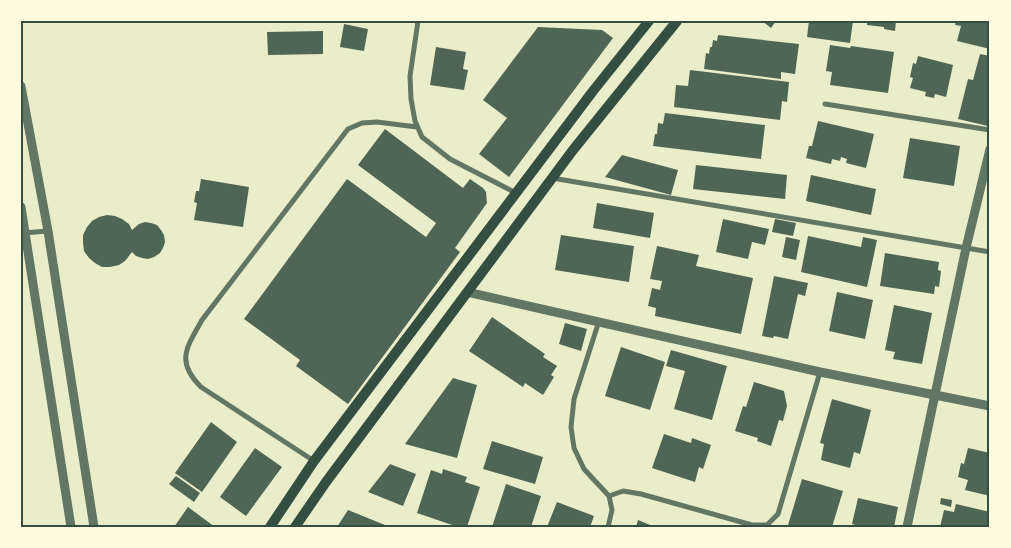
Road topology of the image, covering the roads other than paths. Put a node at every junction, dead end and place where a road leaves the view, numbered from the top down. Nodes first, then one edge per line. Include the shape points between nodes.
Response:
1 (418, 21) edge
2 (649, 21) edge
3 (678, 21) edge
4 (21, 86) edge
5 (825, 104) dead end
6 (417, 126) junction
7 (990, 130) edge
8 (990, 149) edge
9 (552, 178) junction
10 (516, 193) junction
11 (21, 207) edge
12 (48, 231) junction
13 (23, 233) edge
14 (966, 248) junction
15 (990, 252) edge
16 (467, 292) junction
17 (599, 321) junction
18 (820, 372) junction
19 (935, 394) junction
20 (990, 406) edge
21 (314, 461) junction
22 (609, 496) junction
23 (71, 527) edge
24 (94, 527) edge
25 (270, 527) edge
26 (295, 527) edge
27 (608, 527) edge
28 (907, 527) edge

1 - 6 street via 410,76
2 - 10 main road
3 - 9 main road
4 - 12 street
5 - 7 street
6 - 10 street via 422,137 450,159
6 - 21 street via 377,122 362,123 348,129 202,320 185,356 187,369 201,387
8 - 14 street
9 - 14 street
9 - 16 main road
10 - 21 main road
11 - 13 street
12 - 13 street
12 - 24 street
13 - 23 street
14 - 15 street
14 - 19 street
16 - 17 street
16 - 26 main road
17 - 18 street
17 - 22 street via 574,399 570,427 574,448 584,469
18 - 19 street
18 - 22 street via 778,514 767,525 752,525 641,494 623,491
19 - 20 street
19 - 28 street
21 - 25 main road
22 - 27 street via 612,510

